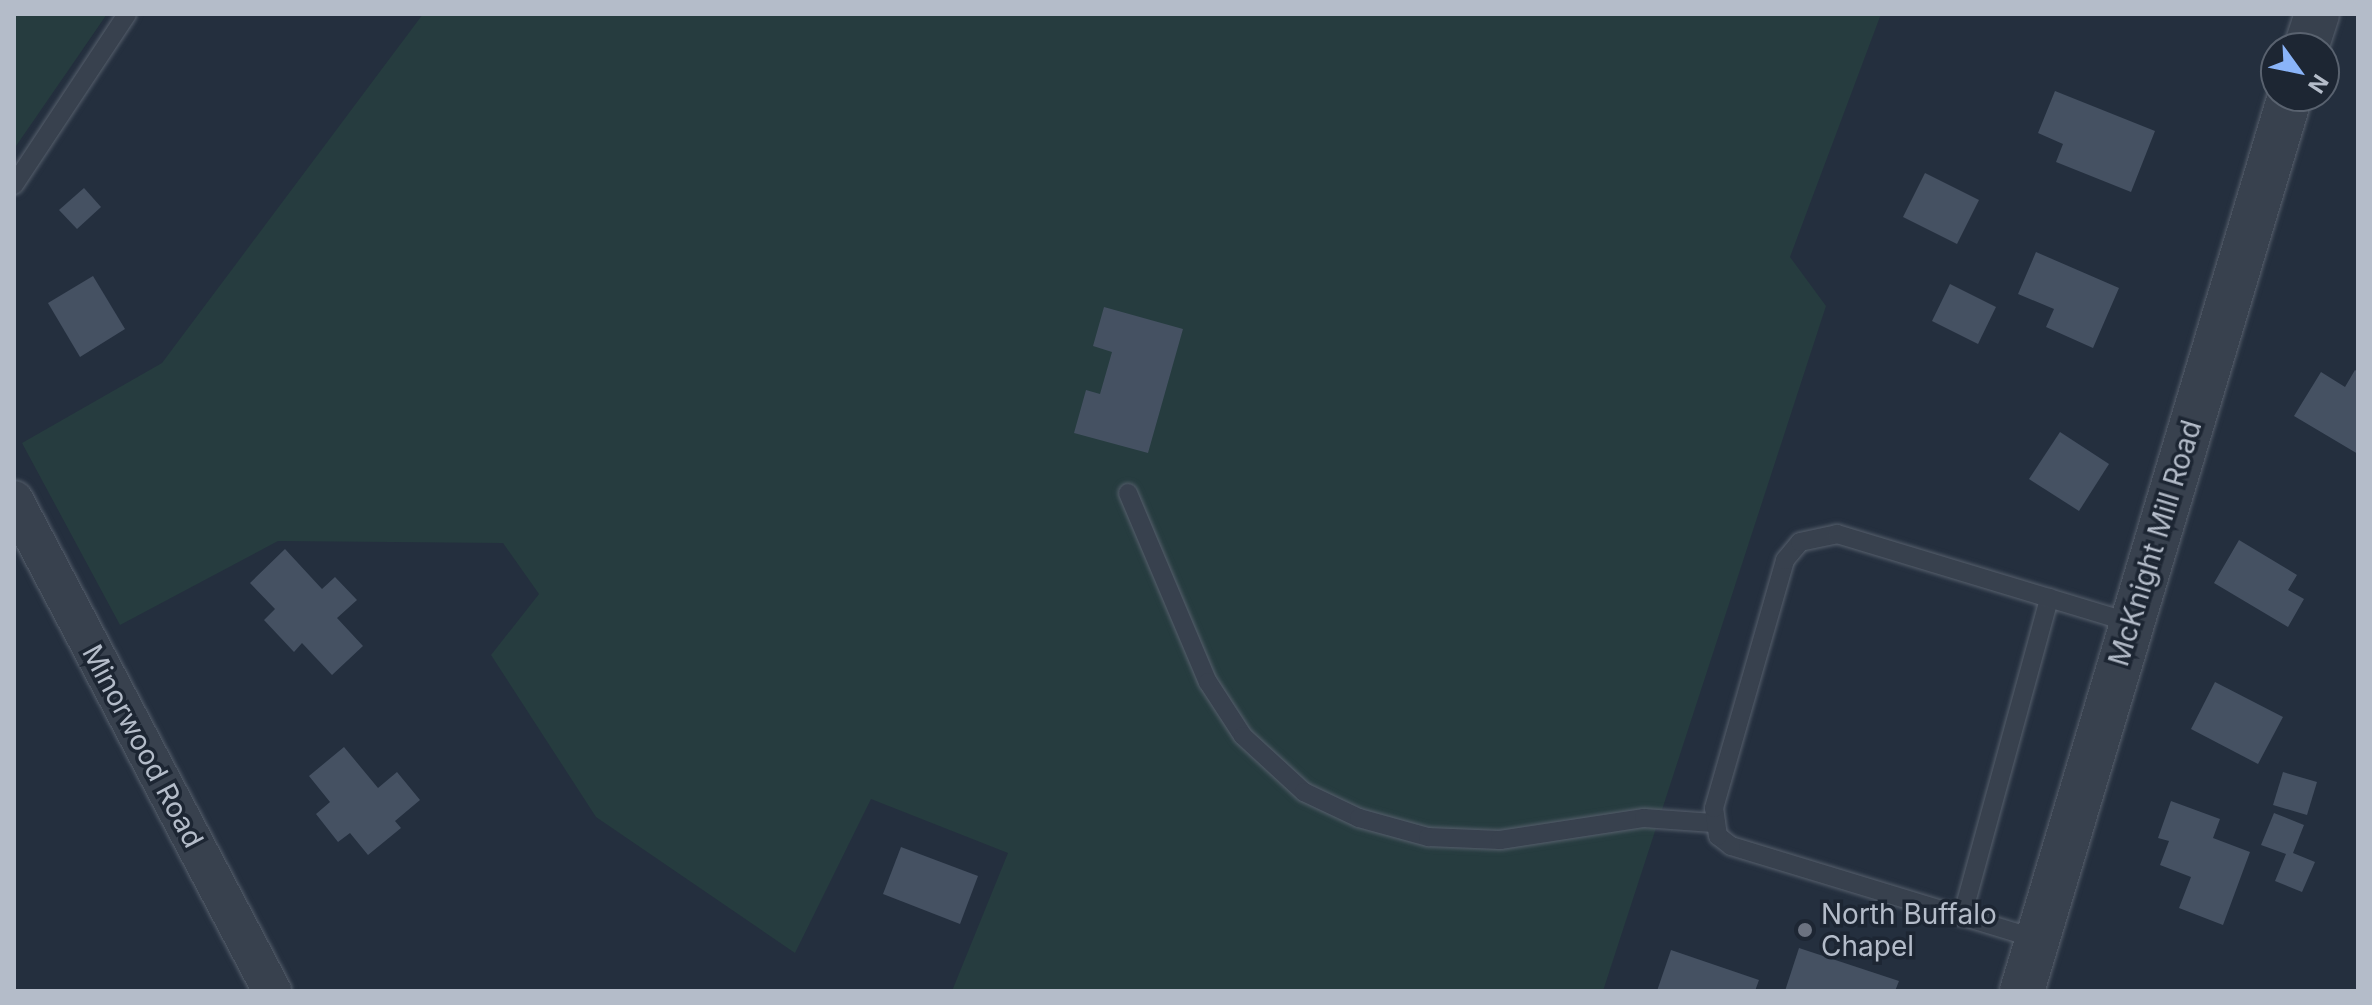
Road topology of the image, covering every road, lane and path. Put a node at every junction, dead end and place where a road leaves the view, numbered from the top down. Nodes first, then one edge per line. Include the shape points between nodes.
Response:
1 (127, 14) edge
2 (2285, 112) edge
3 (14, 185) edge
4 (1128, 493) dead end
5 (14, 500) edge
6 (2049, 598) junction
7 (2131, 623) junction
8 (1713, 823) junction
9 (1962, 917) junction
10 (2037, 939) junction
11 (272, 991) edge
12 (2022, 991) edge

1 - 3 lane
2 - 7 street, McKnight Mill Road
4 - 8 lane via 1208,682 1243,736 1304,792 1359,818 1428,837 1500,840 1644,818
5 - 11 street, Minorwood Road
6 - 7 lane
6 - 8 lane via 1837,534 1800,542 1785,560
6 - 9 lane
7 - 10 street, McKnight Mill Road
8 - 9 lane via 1731,846
9 - 10 lane
10 - 12 street, McKnight Mill Road

